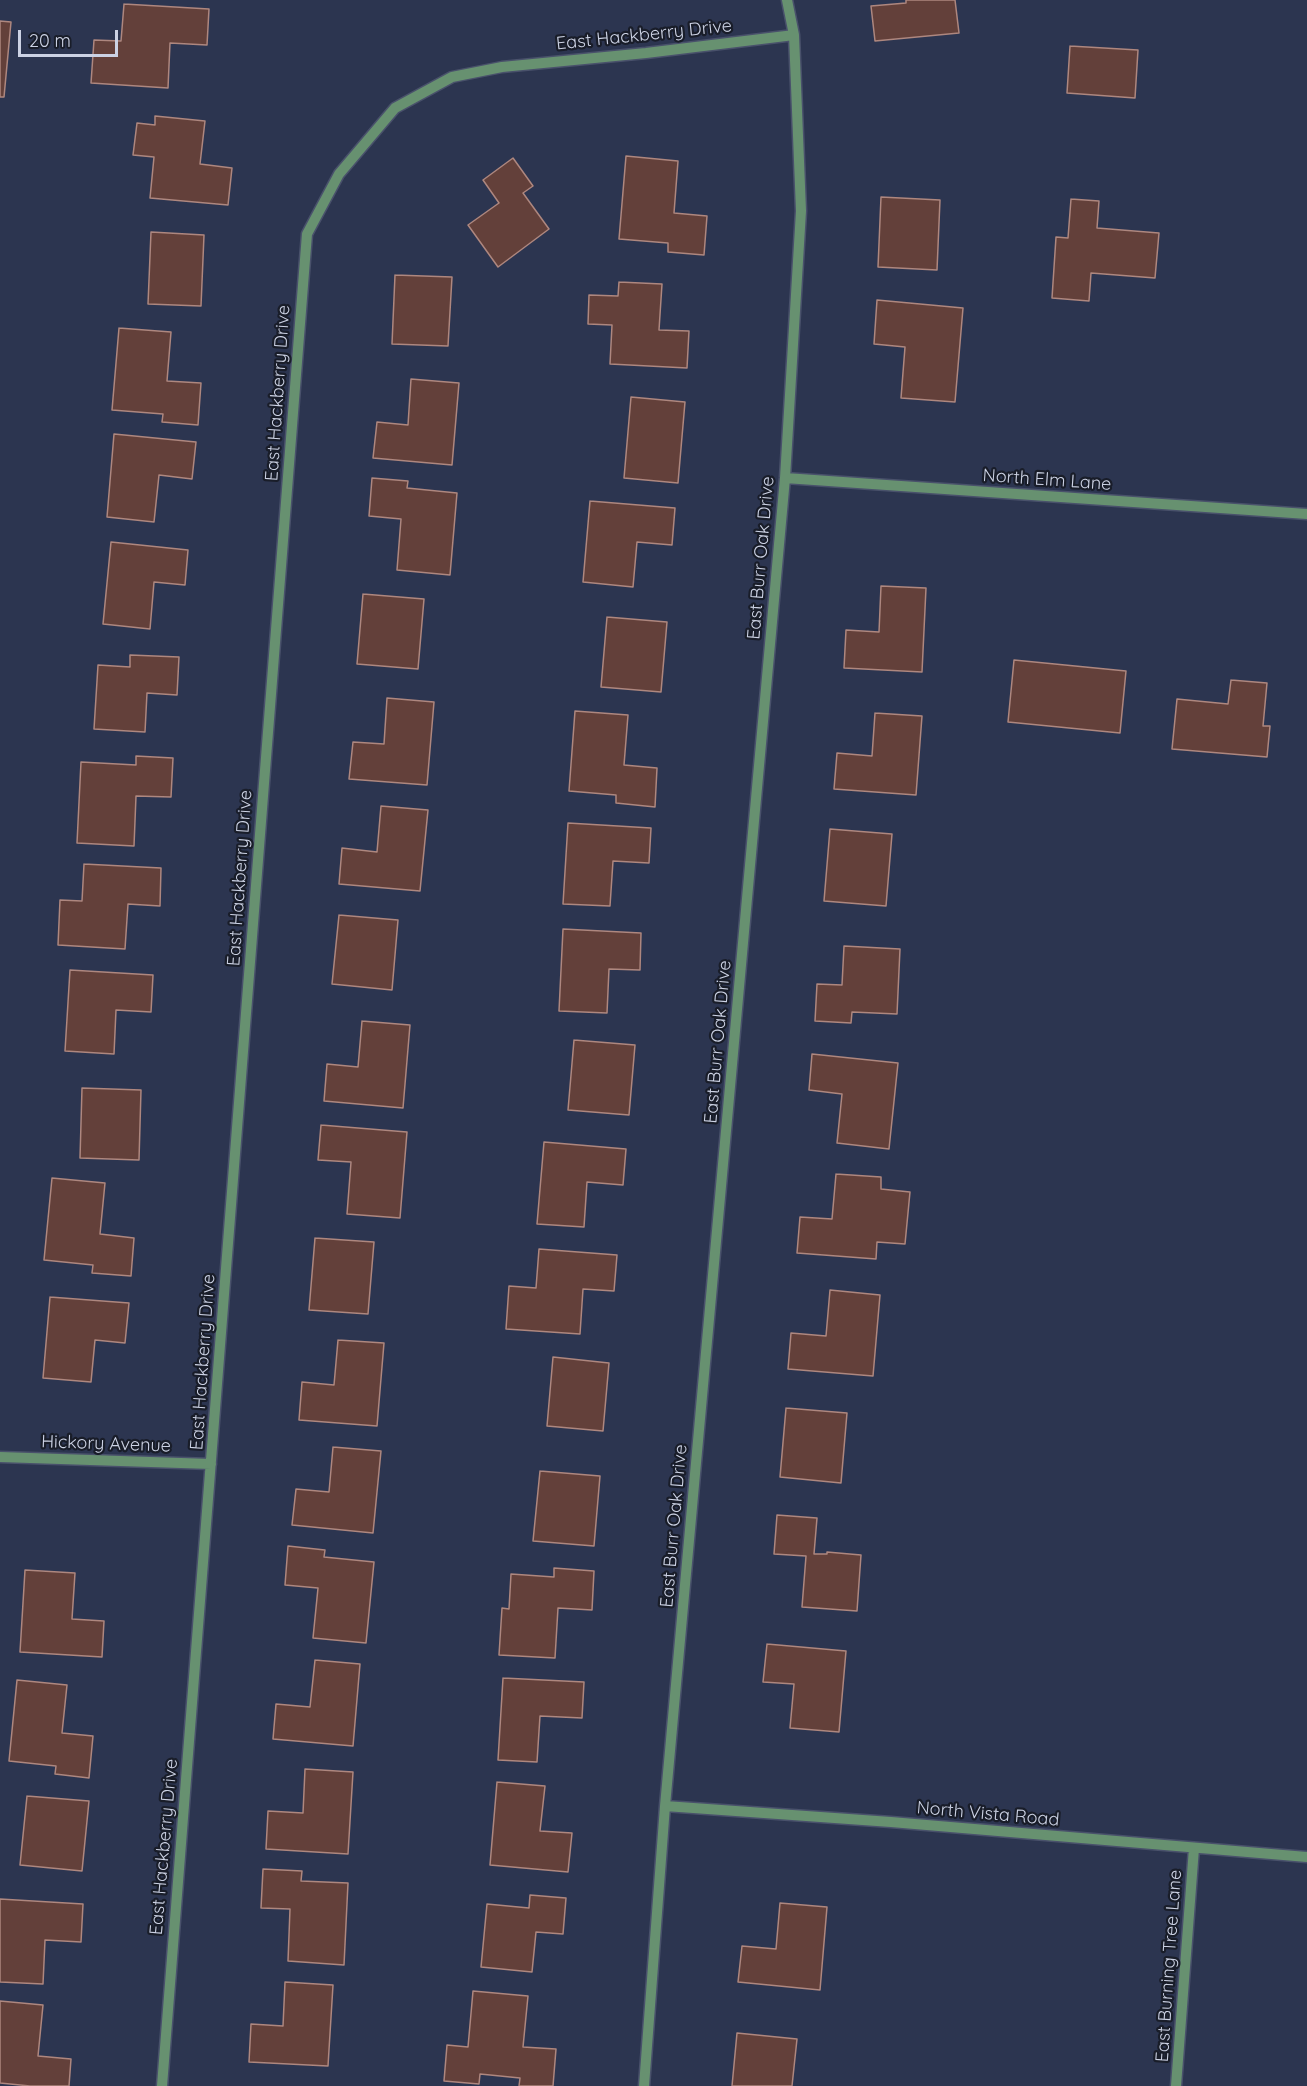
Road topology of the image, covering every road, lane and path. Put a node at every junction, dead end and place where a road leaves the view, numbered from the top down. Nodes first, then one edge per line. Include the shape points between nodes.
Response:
1 (788, 0) edge
2 (794, 35) junction
3 (785, 478) junction
4 (1307, 514) edge
5 (0, 1457) edge
6 (211, 1464) junction
7 (665, 1806) junction
8 (1194, 1848) junction
9 (1307, 1857) edge
10 (162, 2086) edge
11 (644, 2086) edge
12 (1176, 2086) edge

1 - 2 street, East Burr Oak Drive
2 - 3 street, East Burr Oak Drive via 801,211
2 - 6 street, East Hackberry Drive via 502,67 452,77 395,108 339,174 307,234
3 - 4 street, North Elm Lane
3 - 7 street, East Burr Oak Drive
5 - 6 street, Hickory Avenue
6 - 10 street, East Hackberry Drive
7 - 8 street, North Vista Road
7 - 11 street, East Burr Oak Drive
8 - 9 street, North Vista Road
8 - 12 street, East Burning Tree Lane

